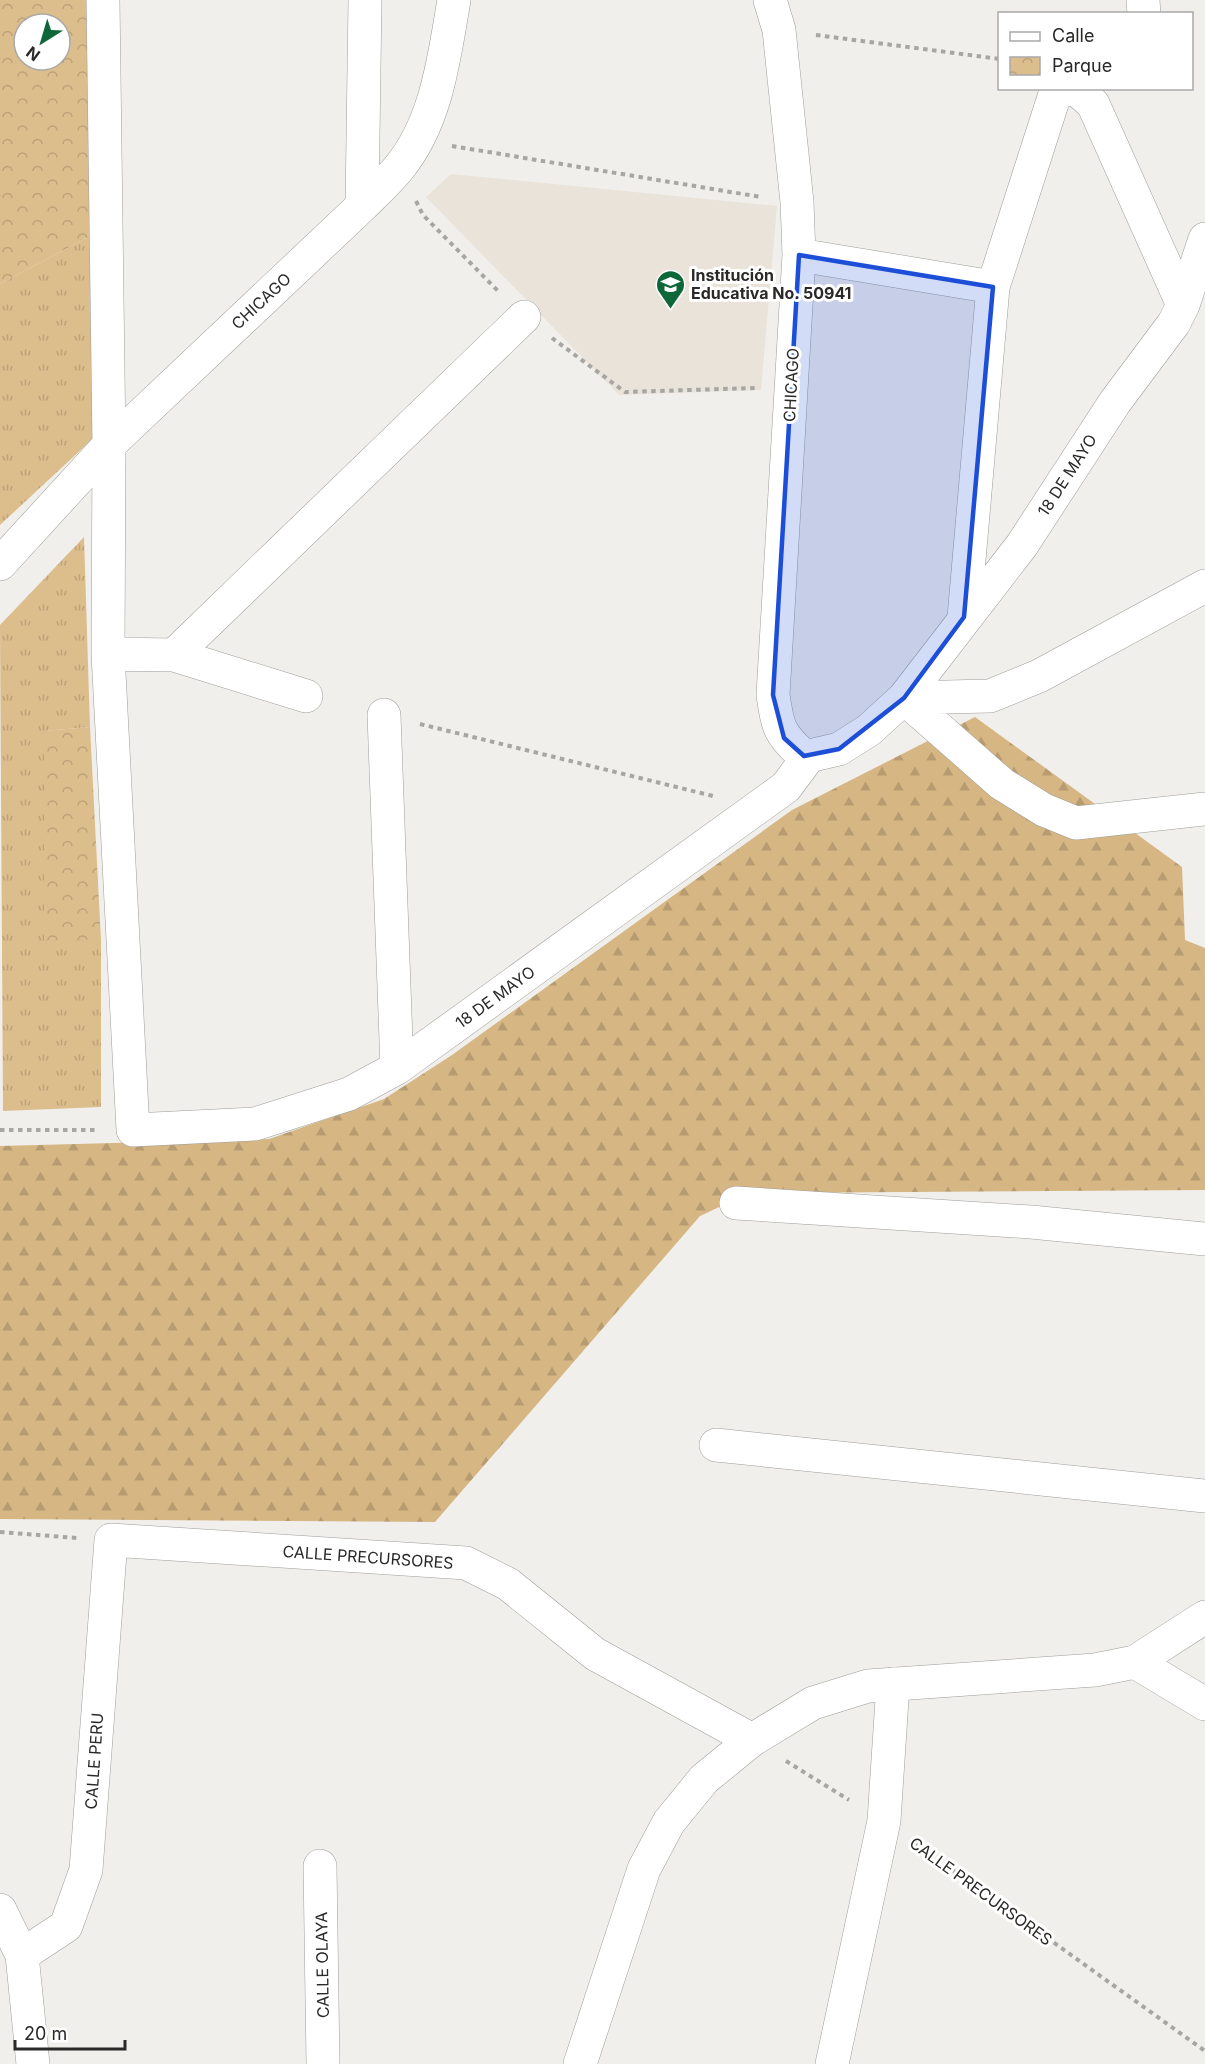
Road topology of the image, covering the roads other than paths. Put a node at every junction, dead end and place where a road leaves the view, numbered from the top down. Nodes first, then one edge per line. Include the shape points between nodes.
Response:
1 (103, 0) edge
2 (365, 0) edge
3 (454, 0) edge
4 (775, 15) edge
5 (1065, 90) edge
6 (1078, 90) edge
7 (362, 206) junction
8 (1205, 239) edge
9 (799, 255) junction
10 (993, 287) junction
11 (1183, 305) junction
12 (524, 317) dead end
13 (109, 445) junction
14 (0, 564) edge
15 (1205, 586) edge
16 (964, 617) junction
17 (108, 654) junction
18 (174, 655) junction
19 (306, 696) dead end
20 (904, 698) junction
21 (384, 715) road end
22 (809, 756) junction
23 (1205, 809) edge
24 (397, 1068) junction
25 (736, 1203) dead end
26 (1205, 1239) edge
27 (716, 1445) dead end
28 (1205, 1496) edge
29 (111, 1540) joint
30 (1205, 1617) edge
31 (1135, 1662) junction
32 (893, 1684) junction
33 (1205, 1704) edge
34 (752, 1740) junction
35 (320, 1866) dead end
36 (0, 1910) edge
37 (22, 1955) junction
38 (33, 2064) edge
39 (323, 2064) edge
40 (580, 2064) edge
41 (832, 2064) edge

1 - 13 street
2 - 7 street
3 - 7 street, CHICAGO via 439,82 416,140 398,168
4 - 9 street, CHICAGO via 798,202
5 - 10 street via 1055,94
6 - 11 street via 1093,104
7 - 13 street, CHICAGO
8 - 11 street, 18 DE MAYO
9 - 10 street
9 - 22 street, CHICAGO via 774,695 784,738
10 - 16 street
11 - 16 street, 18 DE MAYO via 1022,545
12 - 18 street
13 - 14 street, CHICAGO
13 - 17 street
15 - 20 street via 1039,676 990,696
16 - 20 street, 18 DE MAYO
17 - 18 street
17 - 24 street, 18 DE MAYO via 133,1130 255,1124 348,1094
18 - 19 street
20 - 22 street, 18 DE MAYO via 869,730 839,749
20 - 23 street via 1002,784 1076,824
21 - 24 street
22 - 24 street, 18 DE MAYO via 786,787
25 - 26 street via 1031,1222
27 - 28 street
29 - 34 street, CALLE PRECURSORES via 466,1563 508,1584 595,1654
29 - 37 street, CALLE PERU via 86,1870 66,1926
30 - 31 street
31 - 32 street via 1095,1670
31 - 33 street
32 - 34 street via 868,1686 813,1703
32 - 41 street via 884,1821
34 - 40 street via 704,1779 669,1822 649,1859
35 - 39 street, CALLE OLAYA
36 - 37 street
37 - 38 street

